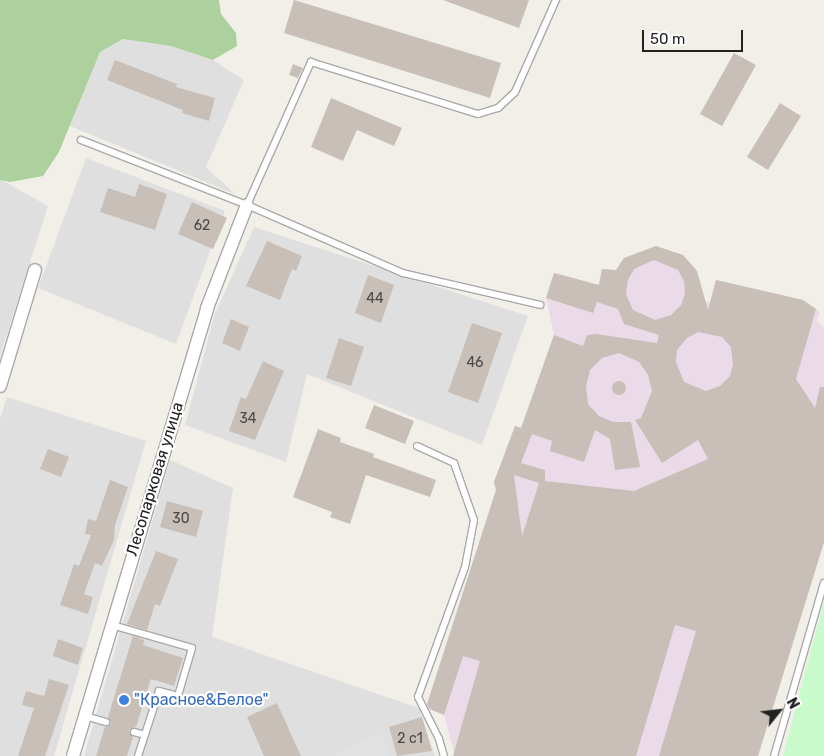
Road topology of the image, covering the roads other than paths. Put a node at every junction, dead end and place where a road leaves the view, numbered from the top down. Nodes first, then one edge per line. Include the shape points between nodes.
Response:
1 (556, 0) edge
2 (81, 140) dead end
3 (247, 205) junction
4 (35, 270) dead end
5 (540, 305) dead end
6 (0, 386) edge
7 (417, 446) dead end
8 (824, 582) edge
9 (111, 625) junction
10 (85, 716) junction
11 (106, 722) dead end
12 (134, 732) dead end
13 (145, 735) junction
14 (73, 756) edge
15 (138, 756) edge
16 (444, 756) edge
17 (774, 756) edge

1 - 3 lane via 515,92 498,108 478,114 312,62
2 - 3 lane
3 - 5 lane via 403,272
3 - 9 street, Лесопарковая улица via 207,308
4 - 6 street
7 - 16 lane via 454,463 474,520 465,567 418,697 440,738
8 - 17 lane
9 - 10 street, Лесопарковая улица
9 - 13 lane via 192,648 178,696 158,691
10 - 11 lane
10 - 14 street, Лесопарковая улица
12 - 13 lane
13 - 15 lane

